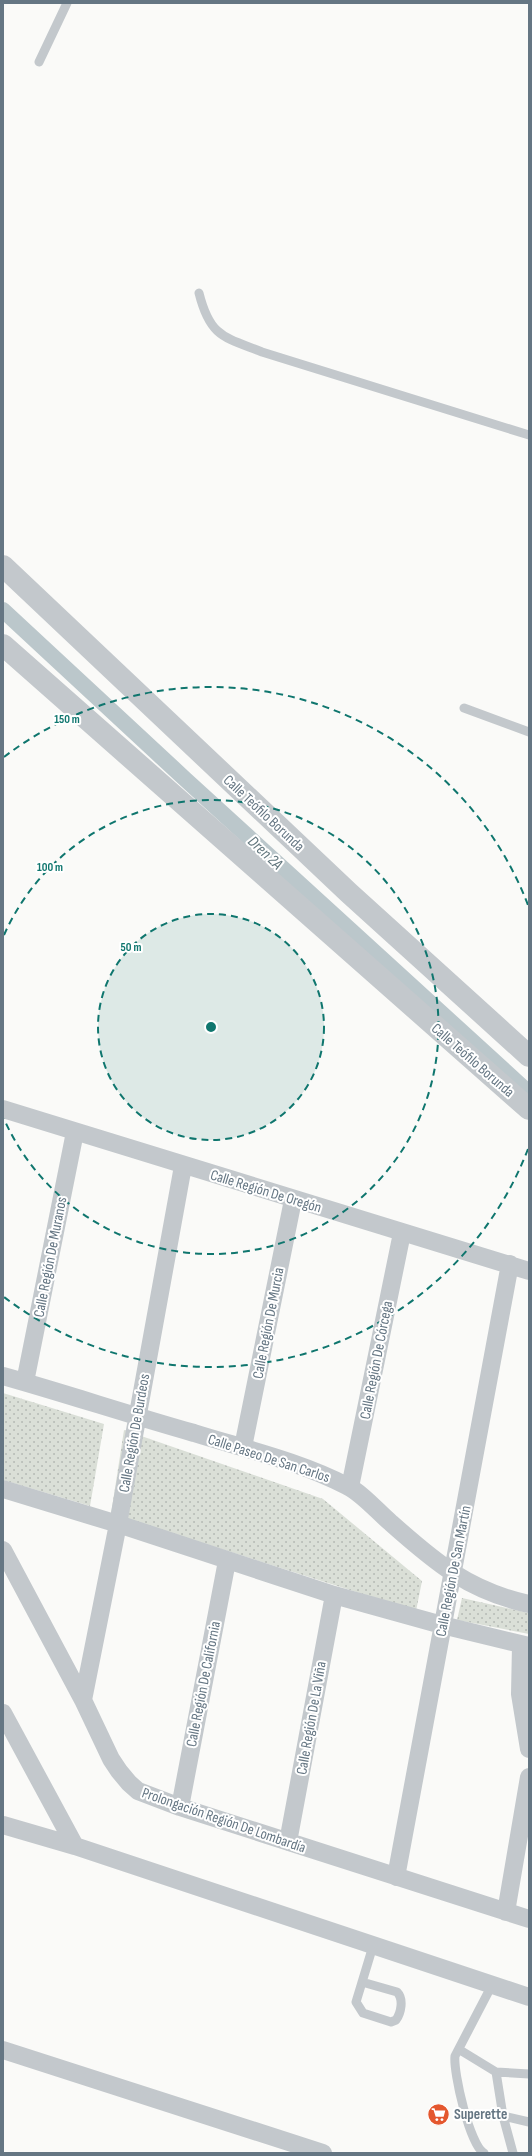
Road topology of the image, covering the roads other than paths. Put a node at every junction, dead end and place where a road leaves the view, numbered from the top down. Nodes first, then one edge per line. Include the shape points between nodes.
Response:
1 (67, 3) edge
2 (39, 62) dead end
3 (199, 293) dead end
4 (529, 435) edge
5 (3, 566) edge
6 (3, 645) edge
7 (464, 708) dead end
8 (529, 732) edge
9 (529, 1056) edge
10 (3, 1109) edge
11 (529, 1109) edge
12 (76, 1132) junction
13 (183, 1166) junction
14 (293, 1200) junction
15 (402, 1233) junction
16 (510, 1264) junction
17 (529, 1271) edge
18 (3, 1376) edge
19 (26, 1382) junction
20 (138, 1416) junction
21 (243, 1447) junction
22 (350, 1487) junction
23 (3, 1489) edge
24 (118, 1524) junction
25 (3, 1550) edge
26 (226, 1560) junction
27 (452, 1574) junction
28 (334, 1595) junction
29 (528, 1602) edge
30 (442, 1625) junction
31 (525, 1646) edge
32 (83, 1700) junction
33 (3, 1713) edge
34 (529, 1750) edge
35 (529, 1777) edge
36 (180, 1807) junction
37 (3, 1825) edge
38 (288, 1842) junction
39 (75, 1846) junction
40 (396, 1878) junction
41 (506, 1912) junction
42 (529, 1919) edge
43 (373, 1946) junction
44 (362, 1982) junction
45 (492, 1985) junction
46 (529, 1997) edge
47 (3, 2050) edge
48 (460, 2050) junction
49 (496, 2072) junction
50 (529, 2074) edge
51 (503, 2116) junction
52 (529, 2122) edge
53 (323, 2153) edge
54 (484, 2153) edge
55 (513, 2153) edge

1 - 2 lane
3 - 4 lane via 207,318 222,336 262,352
5 - 9 street, Calle Teófilo Borunda via 326,872
6 - 11 street, Calle Teófilo Borunda
7 - 8 lane
10 - 12 street, Calle Región De Oregón
12 - 13 street, Calle Región De Oregón
12 - 19 street, Calle Región De Muranos
13 - 14 street, Calle Región De Oregón
13 - 20 street, Calle Región De Burdeos
14 - 15 street, Calle Región De Oregón
14 - 21 street, Calle Región De Murcia
15 - 16 street, Calle Región De Oregón
15 - 22 street, Calle Región De Córcega
16 - 17 street, Calle Región De Oregón
16 - 27 street, Calle Región De San Martín
18 - 19 street, Calle Paseo De San Carlos
19 - 20 street, Calle Paseo De San Carlos
20 - 21 street, Calle Paseo De San Carlos
20 - 24 street, Calle Región De Burdeos
21 - 22 street, Calle Paseo De San Carlos via 324,1474
22 - 27 street, Calle Paseo De San Carlos
23 - 24 street
24 - 26 street
24 - 32 street, Calle Región De Burdeos
25 - 32 street, Prolongación Región De Lombardía
26 - 28 street
26 - 36 street, Calle Región De California
27 - 29 street, Calle Paseo De San Carlos via 492,1594
27 - 30 street, Calle Región De San Martín
28 - 30 street
28 - 38 street, Calle Región De La Viña
30 - 31 street
30 - 40 street, Calle Región De San Martín
31 - 34 street via 520,1694
32 - 36 street, Prolongación Región De Lombardía via 111,1759 129,1783 138,1790
33 - 39 street
35 - 41 street
36 - 38 street, Prolongación Región De Lombardía
37 - 39 street
38 - 40 street, Prolongación Región De Lombardía
39 - 43 street
40 - 41 street, Prolongación Región De Lombardía
41 - 42 street, Prolongación Región De Lombardía
43 - 44 lane
43 - 45 street
44 - 44 lane via 356,2002 359,2010 363,2014 392,2022 396,2020 402,2000 397,1992
45 - 46 street
45 - 48 lane
47 - 53 street
48 - 49 lane
48 - 54 lane via 455,2056 454,2064 458,2088 476,2145
49 - 50 lane
49 - 51 lane
51 - 52 lane
51 - 55 lane

